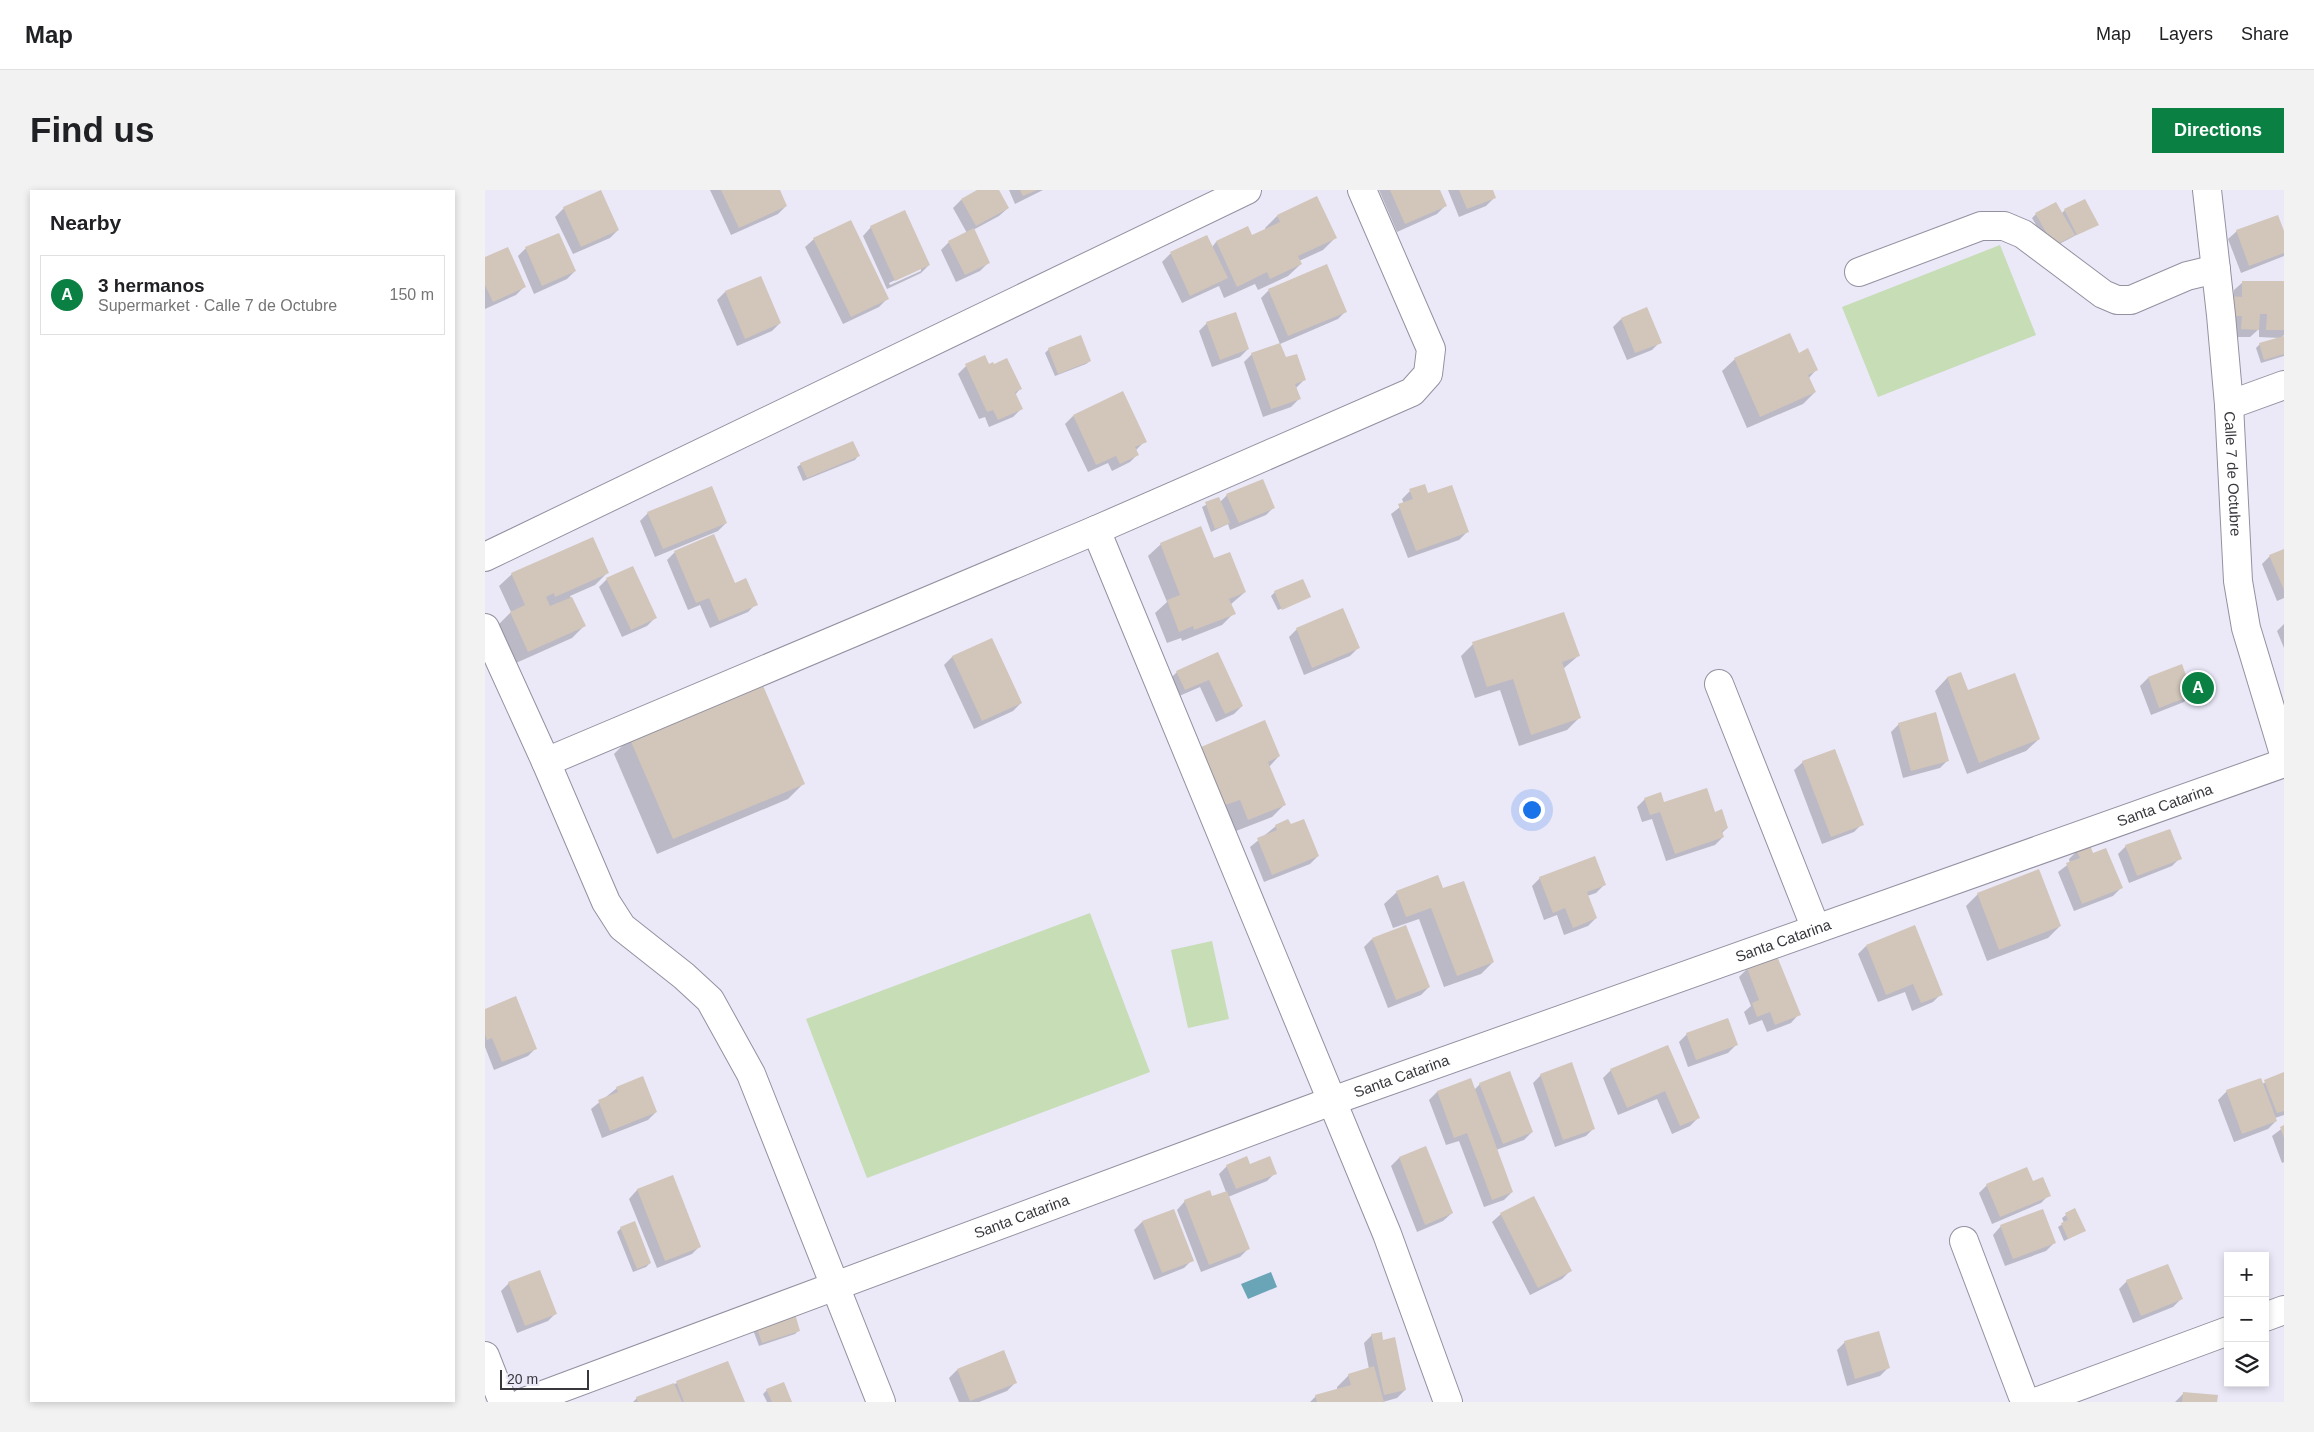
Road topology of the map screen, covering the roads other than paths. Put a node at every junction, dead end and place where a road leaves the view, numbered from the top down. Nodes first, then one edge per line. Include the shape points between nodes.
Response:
1 (1247, 190) edge
2 (1362, 190) edge
3 (2207, 190) edge
4 (2216, 268) junction
5 (1859, 272) dead end
6 (2284, 385) edge
7 (2229, 405) junction
8 (1095, 530) junction
9 (485, 556) edge
10 (485, 628) edge
11 (1719, 684) dead end
12 (2284, 754) edge
13 (546, 762) junction
14 (2284, 763) edge
15 (1816, 929) junction
16 (1332, 1101) junction
17 (1964, 1242) dead end
18 (835, 1286) junction
19 (2284, 1310) edge
20 (2269, 1316) edge
21 (2224, 1332) edge
22 (485, 1356) edge
23 (503, 1402) edge
24 (524, 1402) edge
25 (881, 1402) edge
26 (1449, 1402) edge
27 (2035, 1402) edge

1 - 9 street
2 - 8 street via 1431,348 1428,374 1412,392
3 - 4 street, Calle 7 de Octubre
4 - 5 street via 2187,276 2131,300 2117,300 2103,294 2023,234 2005,226 1981,226
4 - 7 street, Calle 7 de Octubre
6 - 7 street
7 - 12 street, Calle 7 de Octubre via 2238,581 2246,628
8 - 13 street
8 - 16 street
10 - 13 street
11 - 15 street
13 - 18 street via 605,902 622,927 710,1000 730,1033 751,1074
14 - 15 street, Santa Catarina
15 - 16 street, Santa Catarina
16 - 18 street, Santa Catarina
16 - 26 street via 1387,1234
17 - 27 street via 2022,1394 2025,1400
18 - 24 street, Santa Catarina
18 - 25 street
19 - 20 street
21 - 27 street
22 - 23 street

